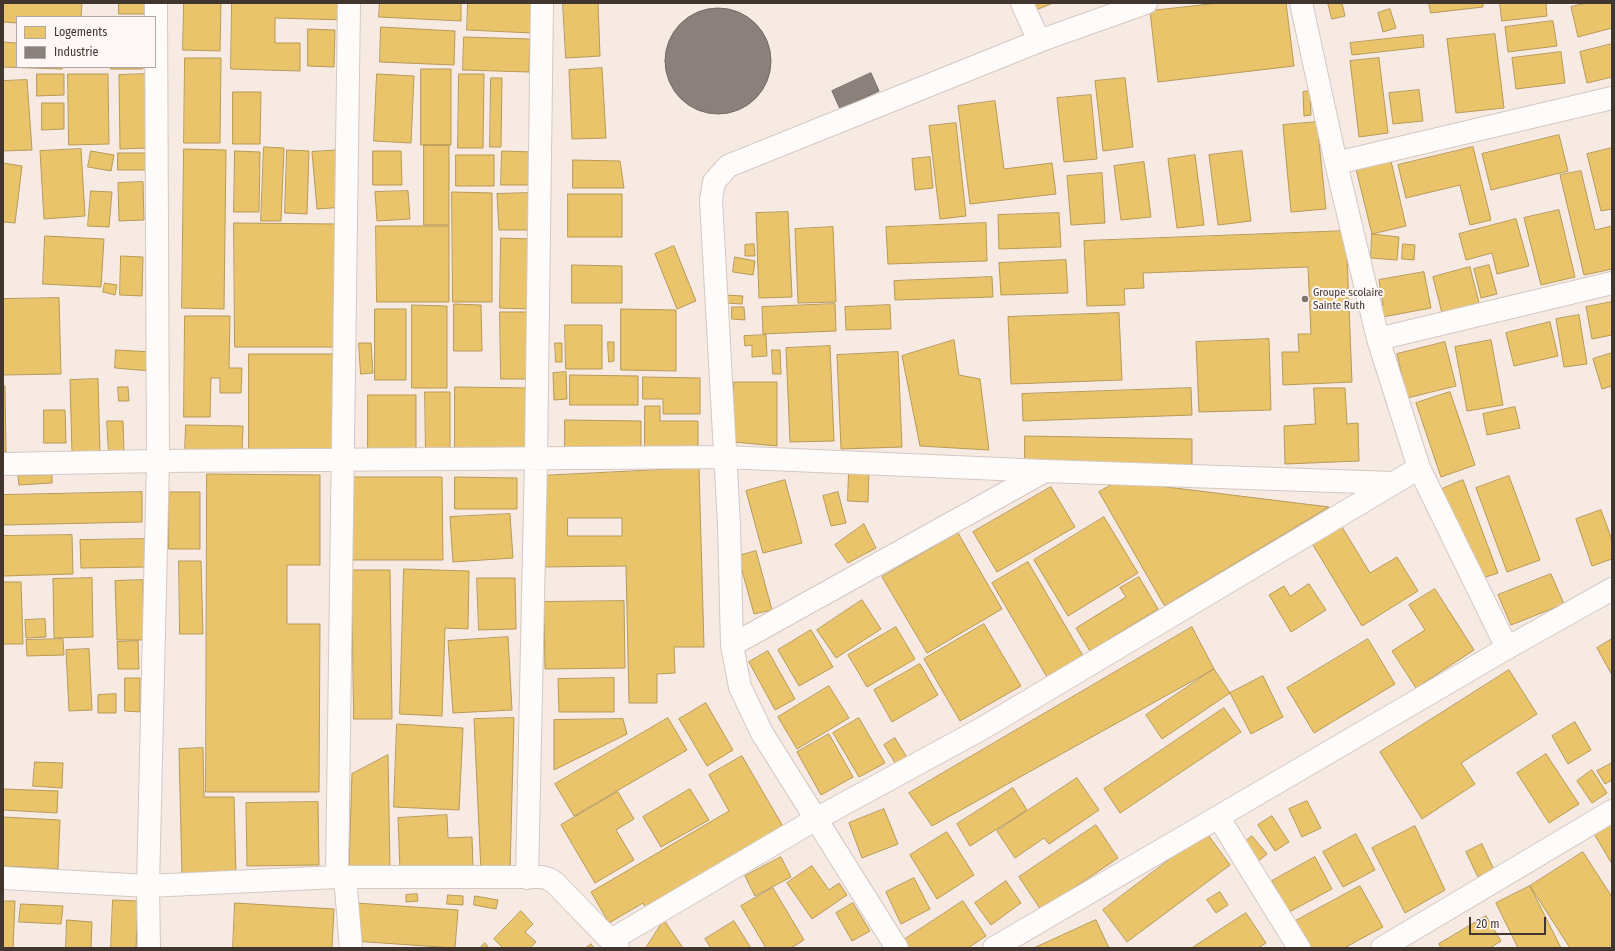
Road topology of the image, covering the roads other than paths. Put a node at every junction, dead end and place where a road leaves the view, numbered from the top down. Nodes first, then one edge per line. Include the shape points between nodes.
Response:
1 (156, 3) edge
2 (349, 3) edge
3 (542, 3) edge
4 (1022, 3) edge
5 (1146, 3) edge
6 (1301, 3) edge
7 (1039, 41) junction
8 (1612, 98) edge
9 (1336, 163) junction
10 (1612, 283) edge
11 (1378, 339) junction
12 (725, 457) junction
13 (536, 459) junction
14 (158, 461) junction
15 (343, 461) junction
16 (3, 464) edge
17 (1419, 468) junction
18 (1045, 471) junction
19 (1393, 483) junction
20 (1612, 589) edge
21 (732, 645) junction
22 (1507, 648) junction
23 (1612, 812) edge
24 (1219, 818) junction
25 (816, 819) junction
26 (341, 877) junction
27 (3, 878) edge
28 (527, 878) junction
29 (148, 886) junction
30 (614, 944) edge
31 (149, 948) edge
32 (351, 948) edge
33 (897, 948) edge
34 (994, 948) edge
35 (1299, 948) edge
36 (1382, 948) edge

1 - 14 street
2 - 15 street
3 - 13 street
4 - 7 street
5 - 7 street
6 - 9 street
7 - 12 street via 728,166 714,182 710,200
8 - 9 street
9 - 11 street
10 - 11 street
11 - 17 street
12 - 13 street
12 - 18 street
12 - 21 street
13 - 15 street
13 - 28 street
14 - 15 street
14 - 16 street
14 - 29 street
15 - 26 street
17 - 19 street
17 - 22 street
18 - 19 street
18 - 21 street
19 - 25 street via 983,728
20 - 22 street
21 - 25 street via 740,687 762,733
22 - 24 street
23 - 36 street
24 - 34 street
24 - 35 street
25 - 30 street
25 - 33 street
26 - 28 street
26 - 29 street
26 - 32 street
27 - 29 street
28 - 30 street via 549,879
29 - 31 street

